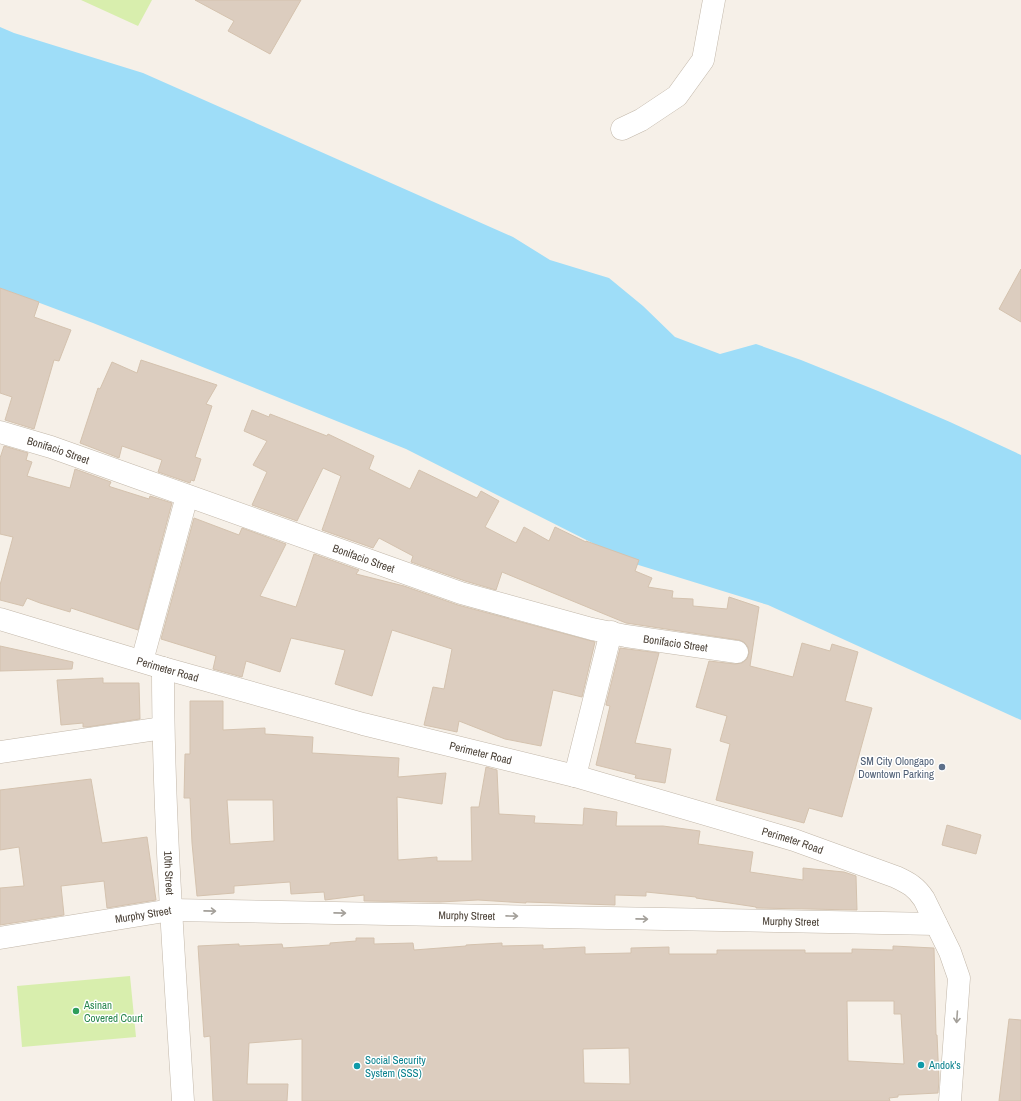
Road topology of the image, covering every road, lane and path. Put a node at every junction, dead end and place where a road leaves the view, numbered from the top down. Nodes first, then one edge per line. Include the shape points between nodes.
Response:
1 (714, 0) edge
2 (622, 129) dead end
3 (0, 432) edge
4 (188, 496) junction
5 (0, 619) edge
6 (611, 632) junction
7 (737, 652) dead end
8 (142, 661) junction
9 (163, 668) junction
10 (163, 728) junction
11 (0, 752) edge
12 (575, 776) junction
13 (171, 910) junction
14 (936, 924) junction
15 (0, 938) edge
16 (182, 1101) edge
17 (950, 1101) edge

1 - 2 street via 703,60 677,96 641,120
3 - 4 street, Bonifacio Street via 51,447
4 - 6 street, Bonifacio Street via 461,593
4 - 8 street
5 - 8 street, Perimeter Road
6 - 7 street, Bonifacio Street
6 - 12 street
8 - 9 street, Perimeter Road
9 - 10 street, 10th Street
9 - 12 street, Perimeter Road via 363,724
10 - 11 street
10 - 13 street, 10th Street
12 - 14 street, Perimeter Road via 794,840 896,877 919,891
13 -> 14 street, Murphy Street
13 - 15 street, Murphy Street
13 - 16 street, 10th Street
14 -> 17 street, Perimeter Road via 959,978

